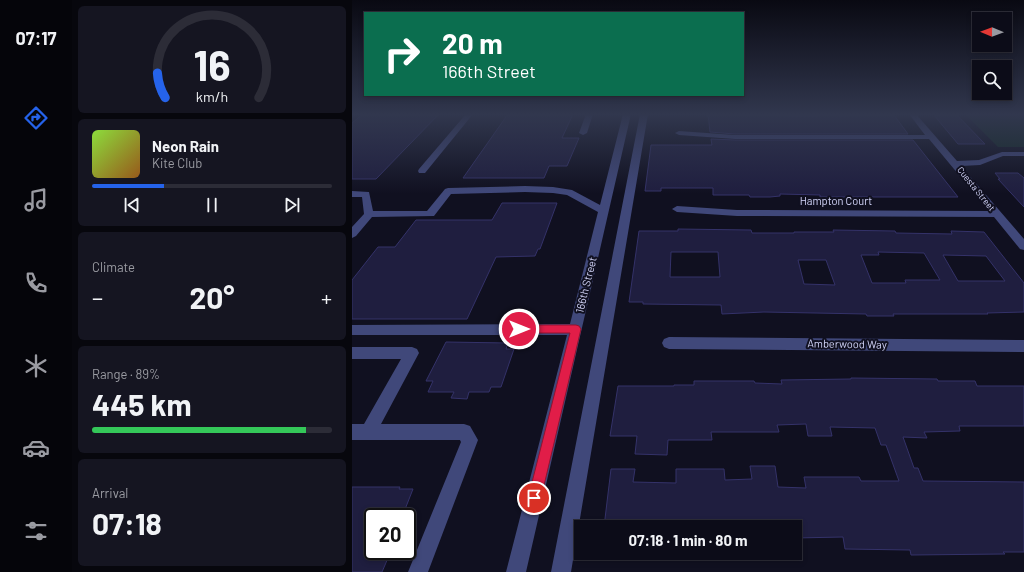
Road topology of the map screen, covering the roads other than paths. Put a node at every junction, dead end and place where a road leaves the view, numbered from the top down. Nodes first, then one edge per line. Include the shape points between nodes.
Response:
1 (448, 141) edge
2 (621, 141) edge
3 (639, 141) edge
4 (934, 141) edge
5 (1024, 154) edge
6 (955, 164) junction
7 (422, 171) dead end
8 (352, 194) edge
9 (677, 209) dead end
10 (604, 211) junction
11 (370, 214) junction
12 (996, 214) junction
13 (352, 234) edge
14 (1024, 246) edge
15 (576, 329) junction
16 (352, 330) edge
17 (669, 342) dead end
18 (1024, 346) edge
19 (352, 353) edge
20 (360, 432) edge
21 (418, 572) edge
22 (516, 572) edge
23 (561, 572) edge

1 - 7 street
2 - 10 street, 166th Street
3 - 23 street
4 - 6 street, Cuesta Street
5 - 6 street via 1002,154 980,162
6 - 12 street, Cuesta Street
8 - 11 street via 366,194
9 - 12 street, Hampton Court via 737,213
10 - 11 street via 569,192 525,189 448,191 430,214
10 - 15 street, 166th Street
11 - 13 street
12 - 14 street, Cuesta Street
15 - 16 street
15 - 22 street, 166th Street
17 - 18 street, Amberwood Way
19 - 20 street via 412,353
20 - 21 street via 464,432 470,440

